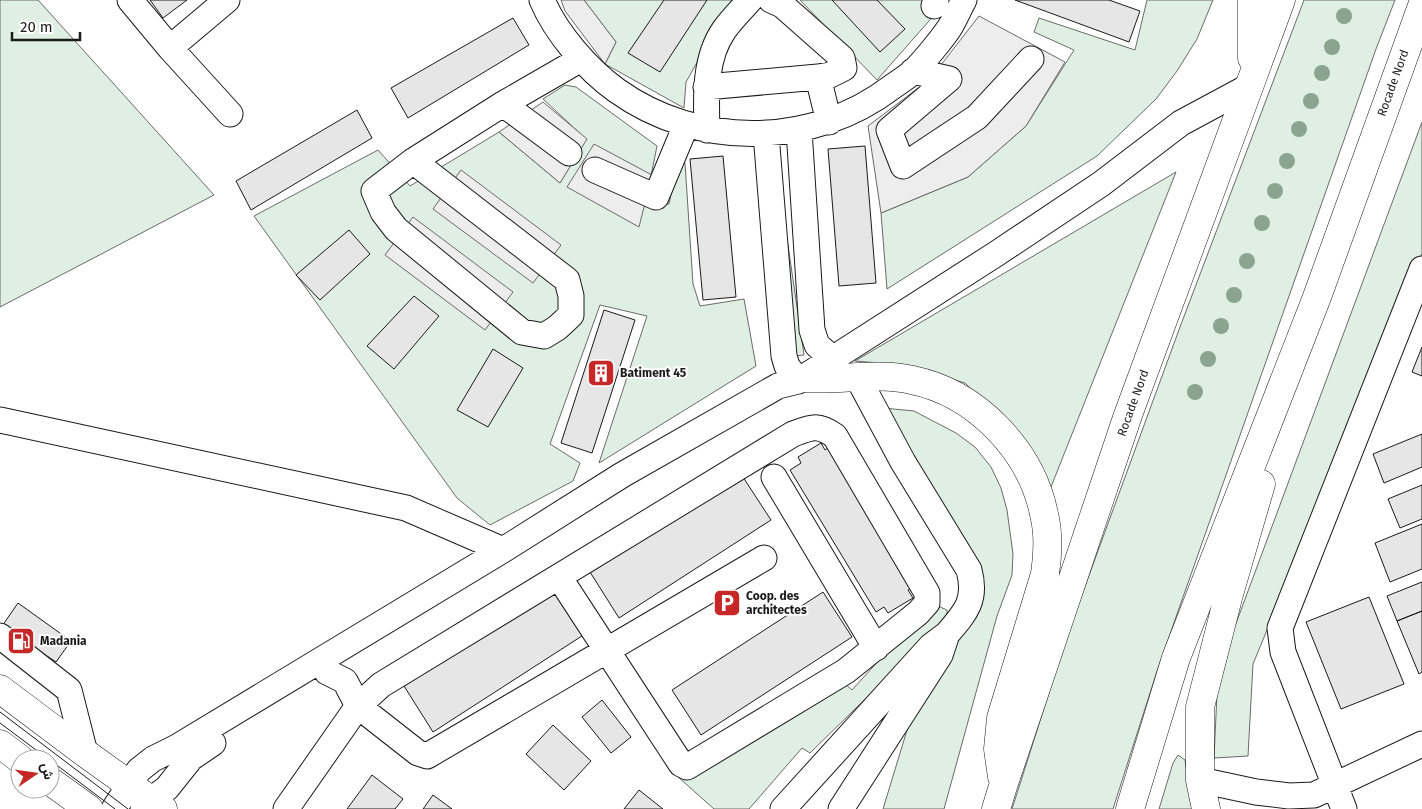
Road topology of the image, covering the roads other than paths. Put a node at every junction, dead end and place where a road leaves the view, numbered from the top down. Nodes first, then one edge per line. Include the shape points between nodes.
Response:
1 (130, 0) edge
2 (226, 0) edge
3 (542, 0) edge
4 (750, 0) edge
5 (770, 0) edge
6 (964, 0) edge
7 (1252, 0) edge
8 (1281, 0) edge
9 (1422, 6) edge
10 (1422, 34) edge
11 (170, 48) junction
12 (581, 59) junction
13 (1031, 59) dead end
14 (914, 71) junction
15 (818, 77) junction
16 (1250, 83) junction
17 (706, 87) junction
18 (503, 104) junction
19 (230, 114) dead end
20 (829, 122) junction
21 (1378, 125) junction
22 (696, 127) junction
23 (799, 130) junction
24 (766, 134) junction
25 (569, 153) dead end
26 (413, 161) junction
27 (595, 170) dead end
28 (1422, 269) edge
29 (1317, 297) junction
30 (833, 359) junction
31 (858, 378) junction
32 (800, 379) junction
33 (0, 420) edge
34 (774, 477) dead end
35 (534, 538) junction
36 (503, 550) junction
37 (764, 558) dead end
38 (559, 577) junction
39 (947, 634) junction
40 (0, 636) edge
41 (876, 648) junction
42 (607, 651) junction
43 (327, 672) junction
44 (0, 689) edge
45 (358, 706) junction
46 (1422, 744) edge
47 (85, 753) junction
48 (1200, 780) junction
49 (1004, 783) junction
50 (1334, 786) junction
51 (60, 788) edge
52 (147, 801) edge
53 (89, 809) edge
54 (114, 809) edge
55 (286, 809) edge
56 (783, 809) edge
57 (841, 809) edge
58 (996, 809) edge
59 (1130, 809) edge
60 (1206, 809) edge
61 (1344, 809) edge

1 - 11 street
2 - 11 street
3 - 12 street via 547,13
4 - 17 street via 724,31 715,48
5 - 15 street via 782,5 842,58 844,68
6 - 14 street via 950,28
7 - 16 main road
8 - 16 main road, Rocade Nord
9 - 21 main road, Rocade Nord
10 - 21 main road
11 - 19 street
12 - 18 street
12 - 22 street via 629,99 656,114
13 - 14 street via 977,117 903,166 889,130 949,78
14 - 20 street via 874,101
15 - 17 street
15 - 20 street
16 - 30 street via 1181,123 1101,184
16 - 49 main road, Rocade Nord via 1128,415
17 - 22 street
18 - 25 street
18 - 26 street
20 - 23 street
21 - 29 main road, Rocade Nord
22 - 24 street
22 - 27 street via 656,197
23 - 24 street
23 - 30 street via 813,337
24 - 32 street via 784,356 787,366
26 - 26 street via 374,191 383,212 396,229 522,332 544,336 558,328 571,315 568,280
28 - 50 street via 1280,628 1282,652
29 - 48 main road via 1229,594 1200,707
29 - 59 main road, Rocade Nord via 1176,658
30 - 32 street
31 - 32 main road
31 - 39 street via 902,462 969,570 972,590 967,610
31 - 49 main road via 876,376 913,380 940,389 971,406 1004,436 1021,459 1038,492 1044,513 1048,554 1045,574 1001,718 999,766
32 - 35 street via 786,396
33 - 36 street via 406,508
34 - 41 street
35 - 36 street
35 - 43 street
36 - 52 street via 146,764 139,770
37 - 42 street
38 - 41 street via 793,434 810,428 825,429 835,436 927,593 927,603 918,613
38 - 42 street
38 - 45 street via 381,685
39 - 56 street via 931,646
39 - 57 street via 940,654
40 - 47 street via 68,690
41 - 42 street via 846,671 687,767 681,764
42 - 45 street via 427,756 418,753
43 - 45 street via 345,681
43 - 52 street via 191,758 167,788
44 - 47 main road
45 - 55 street
46 - 50 street
47 - 52 main road
48 - 50 street via 1289,796 1314,795
48 - 60 main road
49 - 58 main road, Rocade Nord
50 - 61 street
51 - 53 main road
52 - 54 street

